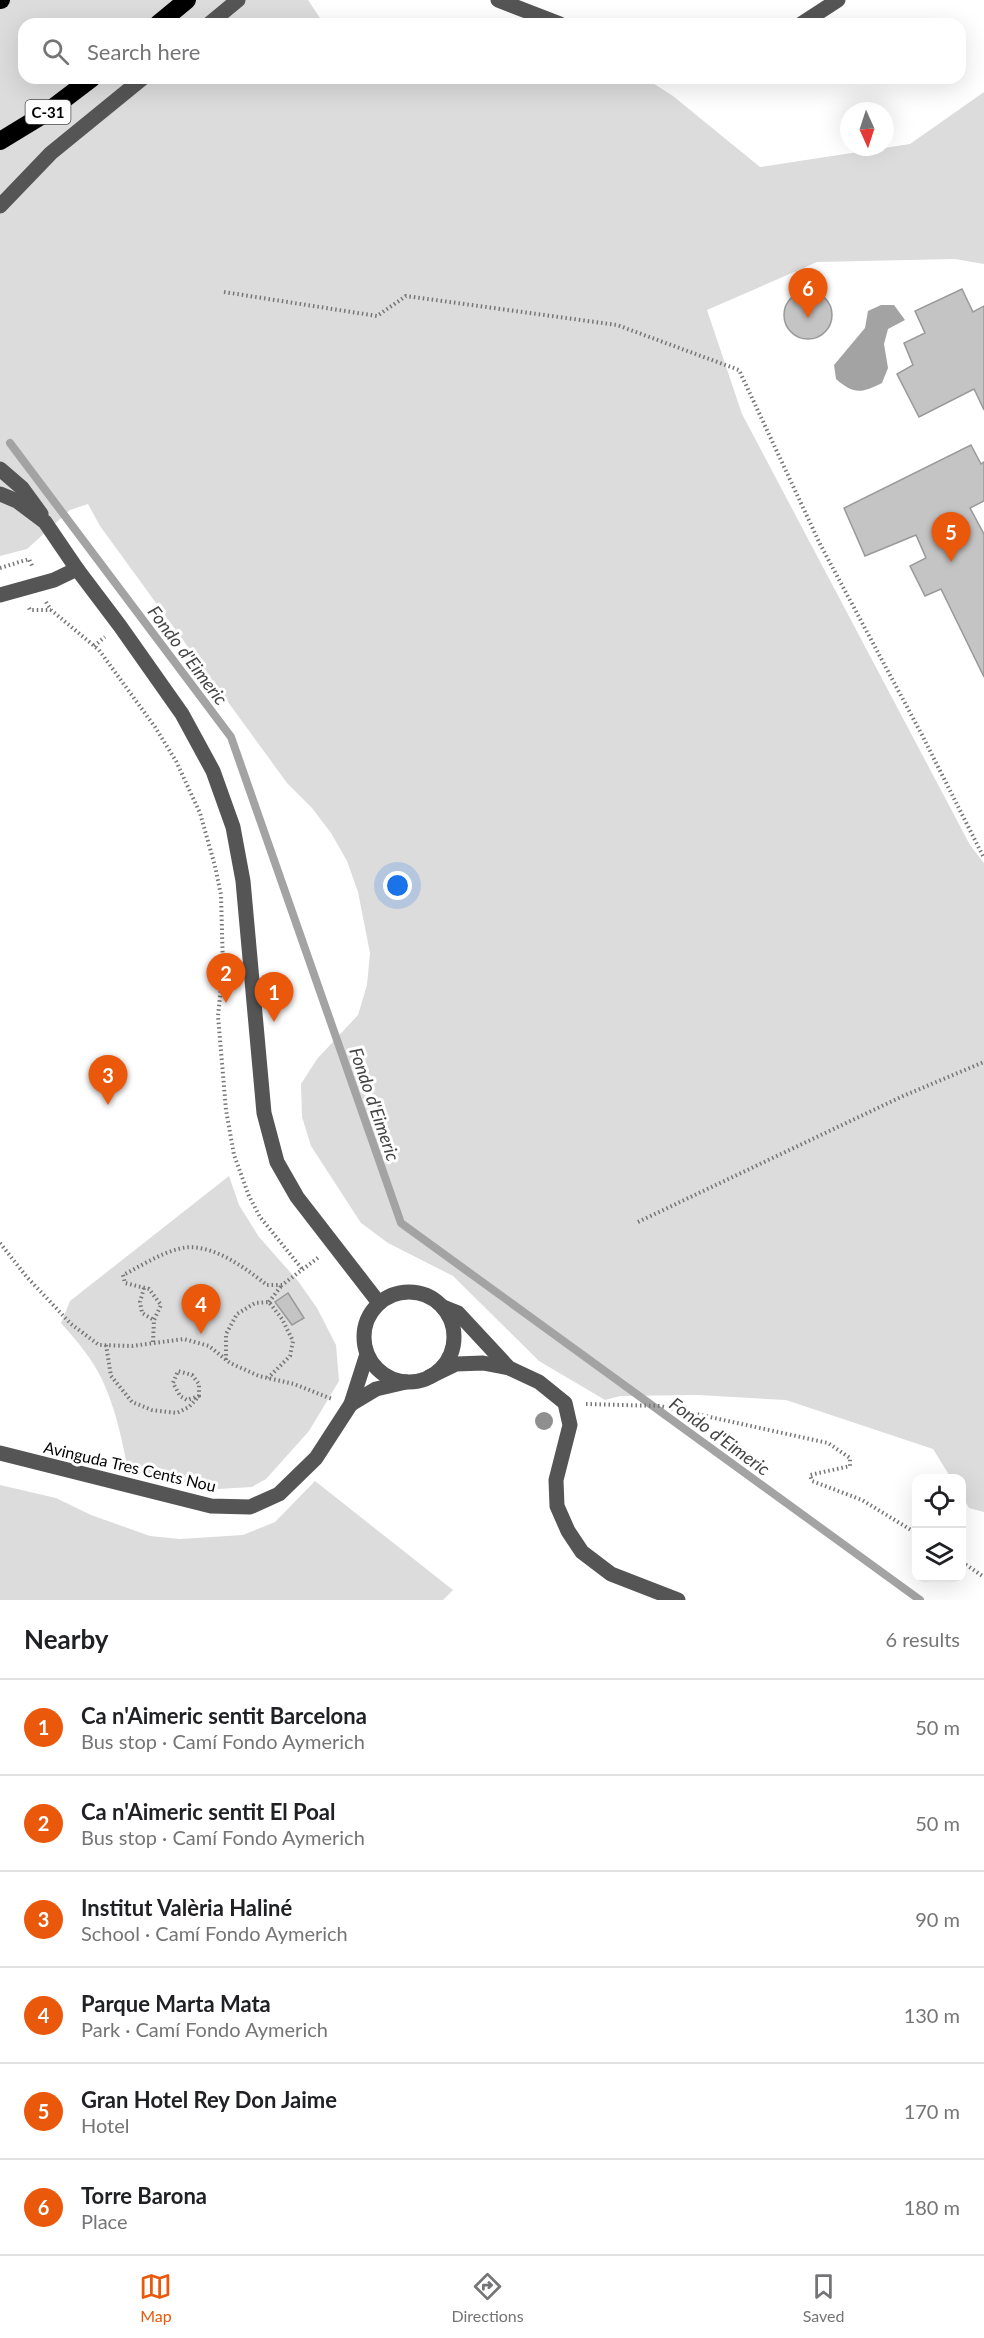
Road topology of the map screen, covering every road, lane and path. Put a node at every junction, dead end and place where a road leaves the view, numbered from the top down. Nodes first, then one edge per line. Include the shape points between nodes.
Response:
1 (187, 0) edge
2 (238, 0) edge
3 (498, 0) edge
4 (837, 0) edge
5 (165, 18) edge
6 (216, 18) edge
7 (543, 18) edge
8 (810, 18) edge
9 (84, 84) edge
10 (136, 84) edge
11 (0, 141) edge
12 (0, 206) edge
13 (224, 292) dead end
14 (0, 469) edge
15 (0, 494) edge
16 (45, 522) junction
17 (29, 559) dead end
18 (0, 568) edge
19 (77, 569) junction
20 (0, 595) edge
21 (27, 602) dead end
22 (107, 636) dead end
23 (94, 646) junction
24 (984, 858) edge
25 (984, 1062) edge
26 (638, 1222) dead end
27 (0, 1243) edge
28 (322, 1254) dead end
29 (303, 1270) junction
30 (282, 1285) junction
31 (144, 1288) junction
32 (269, 1302) junction
33 (379, 1303) junction
34 (443, 1307) junction
35 (154, 1320) junction
36 (153, 1342) junction
37 (106, 1345) junction
38 (367, 1354) junction
39 (226, 1360) junction
40 (509, 1368) junction
41 (429, 1377) junction
42 (268, 1378) junction
43 (409, 1382) junction
44 (199, 1396) junction
45 (564, 1403) junction
46 (349, 1407) junction
47 (0, 1453) edge
48 (912, 1531) edge
49 (966, 1565) edge
50 (984, 1576) edge
51 (678, 1600) edge

1 - 5 highway
2 - 6 street
3 - 7 street
4 - 8 street
9 - 11 highway, C-31
10 - 12 street via 51,153
13 - 24 path via 377,316 405,296 617,325 739,370 820,544
14 - 16 street via 22,488
15 - 16 street via 17,501
16 - 19 street
17 - 18 path
19 - 20 street via 54,580
19 - 33 street via 182,714 213,771 233,827 243,881 264,1113 277,1162 297,1197
21 - 23 path via 30,610 51,610
22 - 23 path
23 - 29 path via 155,727 200,813 221,895 223,950 218,1016 234,1155 260,1217
25 - 26 path via 903,1096
27 - 37 path via 71,1324 99,1345
28 - 29 path
29 - 30 path
30 - 31 path via 267,1285 240,1265 208,1250 180,1248 123,1275 125,1283
30 - 32 path
31 - 35 path via 142,1313
31 - 35 path via 162,1305
32 - 39 path via 255,1303 237,1314 226,1334
32 - 42 path via 293,1341 290,1356
33 - 34 street via 408,1292 430,1297
33 - 38 street via 369,1315 364,1331
34 - 40 street via 458,1313
34 - 41 street via 453,1329 453,1345 442,1367
35 - 36 path
36 - 37 path
36 - 39 path via 184,1339 209,1346
37 - 44 path via 111,1376 132,1402 152,1410 177,1413
38 - 43 street via 384,1374
38 - 46 street, Avinguda Tres Cents Nou
39 - 42 path
40 - 41 street via 483,1363 456,1364
40 - 45 street via 539,1382
41 - 43 street
42 - 46 path via 294,1384
43 - 46 street, Avinguda Tres Cents Nou via 376,1389
44 - 44 path via 199,1384 192,1375 178,1371 173,1383 180,1396 187,1400
45 - 48 path via 660,1406 828,1443 850,1458 850,1466 810,1475 812,1481 862,1500
45 - 51 street via 570,1425 556,1480 557,1506 568,1531 582,1552 611,1574
46 - 47 street, Avinguda Tres Cents Nou via 316,1458 279,1494 250,1507 211,1506
49 - 50 path

